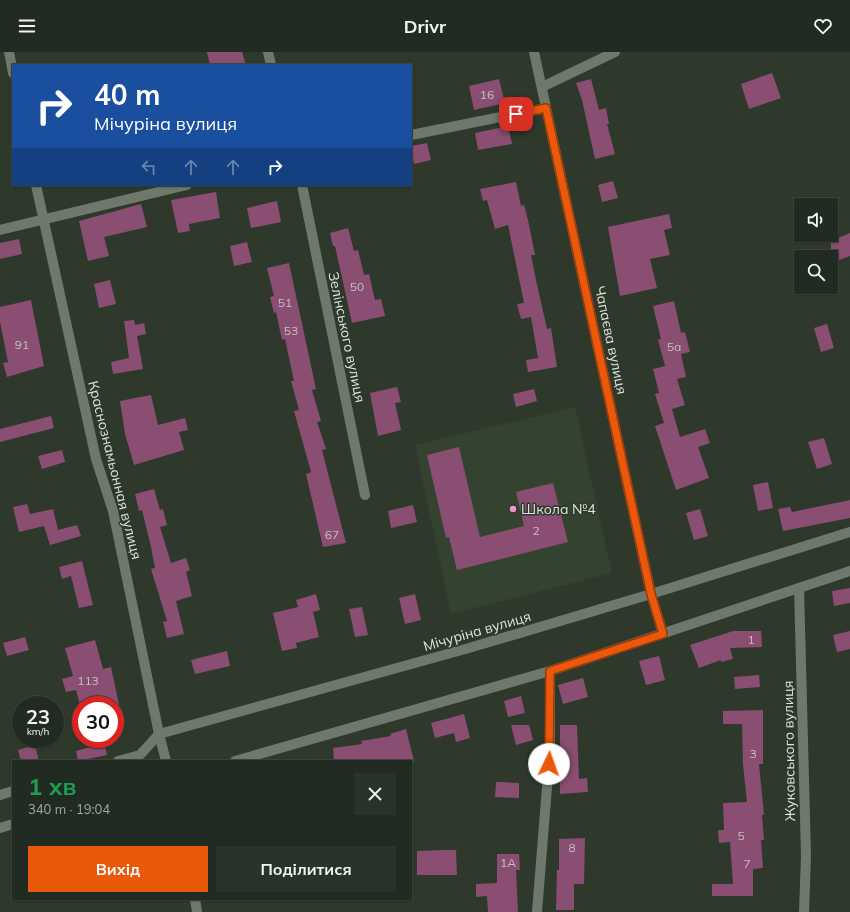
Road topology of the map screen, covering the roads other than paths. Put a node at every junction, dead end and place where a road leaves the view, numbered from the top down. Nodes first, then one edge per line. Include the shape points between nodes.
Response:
1 (9, 52) edge
2 (268, 52) edge
3 (534, 52) edge
4 (615, 52) edge
5 (271, 64) edge
6 (12, 68) edge
7 (542, 87) junction
8 (546, 108) junction
9 (412, 135) edge
10 (36, 186) edge
11 (183, 186) edge
12 (302, 186) edge
13 (43, 220) junction
14 (0, 230) edge
15 (365, 495) dead end
16 (850, 532) edge
17 (850, 571) edge
18 (799, 588) junction
19 (651, 594) junction
20 (663, 634) junction
21 (550, 671) junction
22 (159, 734) junction
23 (121, 760) edge
24 (166, 760) edge
25 (238, 760) edge
26 (12, 791) edge
27 (0, 795) edge
28 (12, 824) edge
29 (0, 828) edge
30 (195, 900) edge
31 (197, 912) edge
32 (537, 912) edge
33 (804, 912) edge

1 - 6 street
2 - 5 street
3 - 7 street, Чапаєва вулиця
4 - 7 street
7 - 8 street, Чапаєва вулиця
8 - 9 street
8 - 19 street, Чапаєва вулиця
10 - 13 street, Краснознамьонная вулиця
11 - 13 street
12 - 15 street, Зелінського вулиця
13 - 14 street
13 - 22 street, Краснознамьонная вулиця via 96,459 113,511
16 - 19 street, Мічуріна вулиця
17 - 18 street
18 - 20 street
18 - 33 street, Жуковського вулиця via 806,856
19 - 20 street, Чапаєва вулиця
19 - 22 street, Мічуріна вулиця via 469,648
20 - 21 street
21 - 25 street
21 - 32 street via 550,750
22 - 23 street via 140,754
22 - 24 street, Краснознамьонная вулиця
26 - 27 street
28 - 29 street
30 - 31 street

